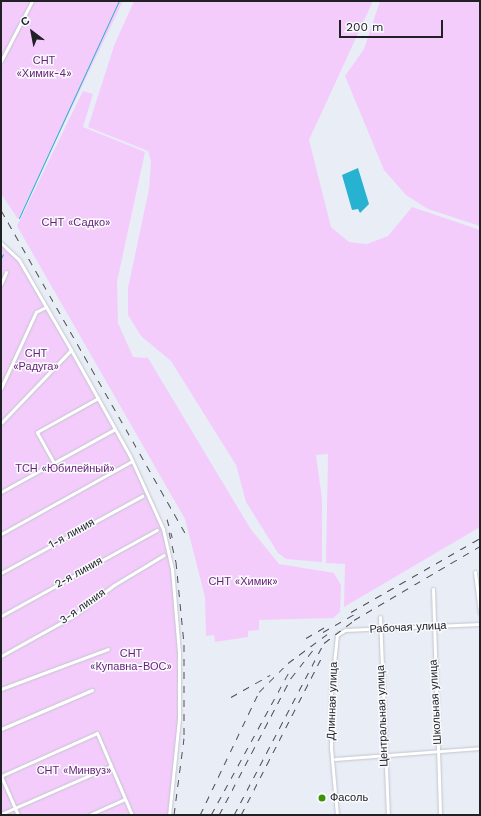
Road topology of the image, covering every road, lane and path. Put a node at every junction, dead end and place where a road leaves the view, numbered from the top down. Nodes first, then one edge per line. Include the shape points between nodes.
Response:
1 (32, 1) edge
2 (1, 61) edge
3 (1, 243) edge
4 (6, 272) dead end
5 (1, 284) edge
6 (46, 307) junction
7 (71, 350) junction
8 (1, 388) edge
9 (98, 398) junction
10 (1, 423) edge
11 (115, 429) junction
12 (132, 461) junction
13 (54, 463) junction
14 (1, 492) edge
15 (142, 496) dead end
16 (157, 530) dead end
17 (1, 534) edge
18 (164, 555) dead end
19 (476, 572) dead end
20 (1, 573) edge
21 (433, 589) dead end
22 (480, 613) edge
23 (1, 616) edge
24 (380, 617) dead end
25 (480, 624) edge
26 (433, 626) junction
27 (380, 630) junction
28 (337, 635) joint
29 (108, 649) dead end
30 (1, 656) edge
31 (1, 689) edge
32 (92, 690) dead end
33 (1, 729) edge
34 (480, 748) edge
35 (438, 752) junction
36 (384, 756) junction
37 (335, 759) junction
38 (111, 766) junction
39 (1, 776) edge
40 (125, 799) junction
41 (332, 807) dead end
42 (337, 807) junction
43 (15, 808) junction
44 (1, 814) edge
45 (18, 815) edge
46 (89, 815) edge
47 (132, 815) edge
48 (169, 815) edge
49 (337, 815) edge
50 (388, 815) edge
51 (440, 815) edge

1 - 2 street
3 - 6 street via 19,260
4 - 5 street
6 - 7 street
6 - 8 street via 36,312
7 - 9 street
7 - 10 street
9 - 11 street
9 - 13 street via 37,432
11 - 12 street
11 - 13 street
12 - 17 street
12 - 48 street via 163,528 172,569 180,653 179,719
13 - 14 street
15 - 20 street, 1-я линия
16 - 23 street, 2-я линия
18 - 30 street, 3-я линия via 74,616
19 - 22 street
21 - 26 street, Школьная улица
24 - 27 street, Центральная улица
25 - 26 street, Рабочая улица
26 - 27 street, Рабочая улица
26 - 35 street, Школьная улица
27 - 28 street, Рабочая улица via 345,630
27 - 36 street, Центральная улица
28 - 37 street, Длинная улица via 331,692 331,748
29 - 31 street
32 - 33 street
34 - 35 street
35 - 36 street
35 - 51 street, Школьная улица
36 - 37 street
36 - 50 street, Центральная улица
37 - 42 street, Длинная улица
38 - 39 street via 97,733
38 - 40 street
38 - 43 street
39 - 43 street
40 - 46 street
40 - 47 street
41 - 42 street
42 - 49 street, Длинная улица
43 - 44 street
43 - 45 street

